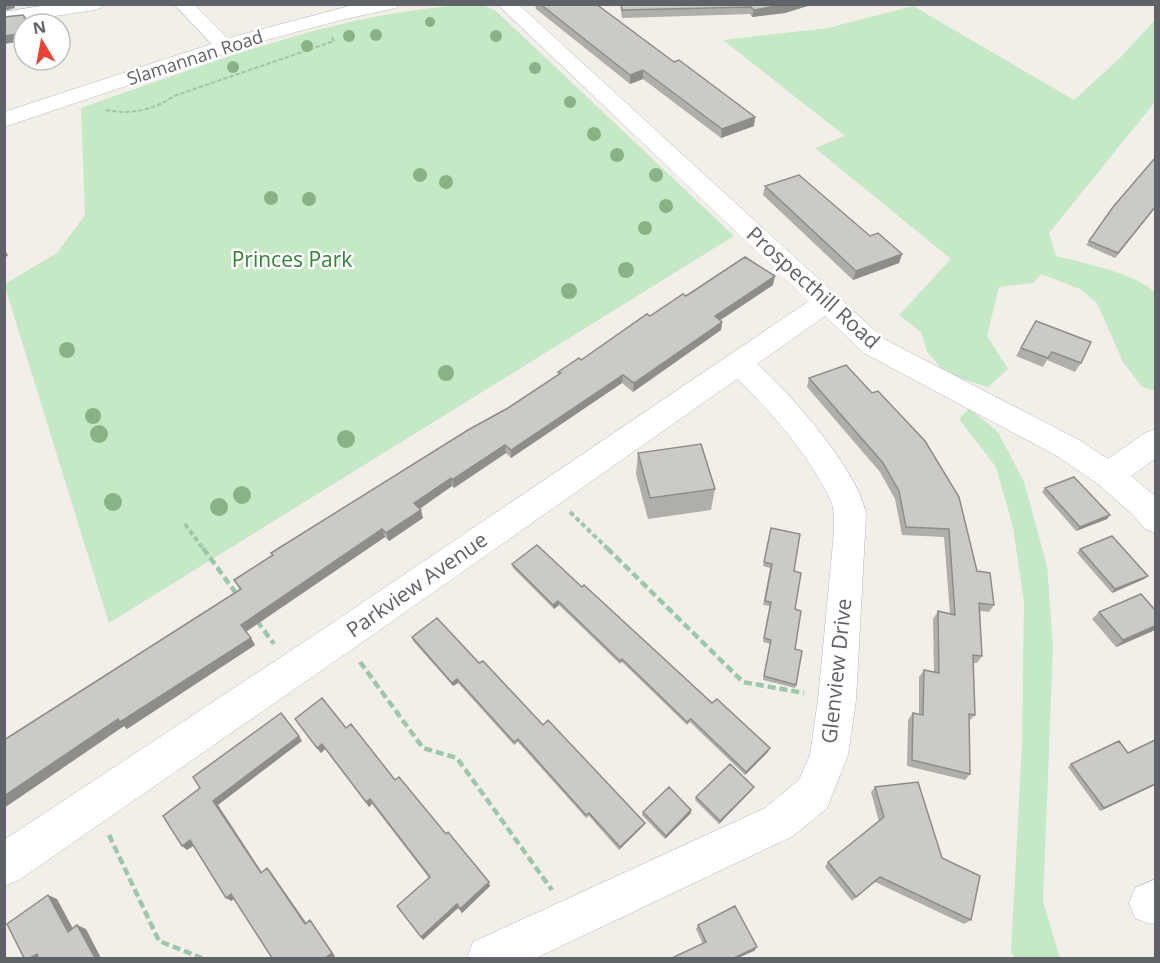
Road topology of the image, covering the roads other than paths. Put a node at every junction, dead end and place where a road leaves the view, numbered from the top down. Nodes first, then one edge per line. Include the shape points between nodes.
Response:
1 (94, 4) edge
2 (183, 4) edge
3 (389, 4) edge
4 (506, 4) edge
5 (4, 18) edge
6 (225, 47) junction
7 (4, 120) edge
8 (827, 302) junction
9 (738, 364) junction
10 (1155, 441) edge
11 (1109, 475) junction
12 (1155, 520) edge
13 (4, 865) edge
14 (489, 958) edge

1 - 5 street
2 - 6 street
3 - 6 main road, Slamannan Road
4 - 8 street, Prospecthill Road
6 - 7 main road, Slamannan Road
8 - 9 street, Parkview Avenue
8 - 11 street, Prospecthill Road via 874,346 1068,448
9 - 13 street, Parkview Avenue
9 - 14 street, Glenview Drive via 800,430 849,507 837,700 829,755 813,794 779,822
10 - 11 street
11 - 12 street, Prospecthill Road

